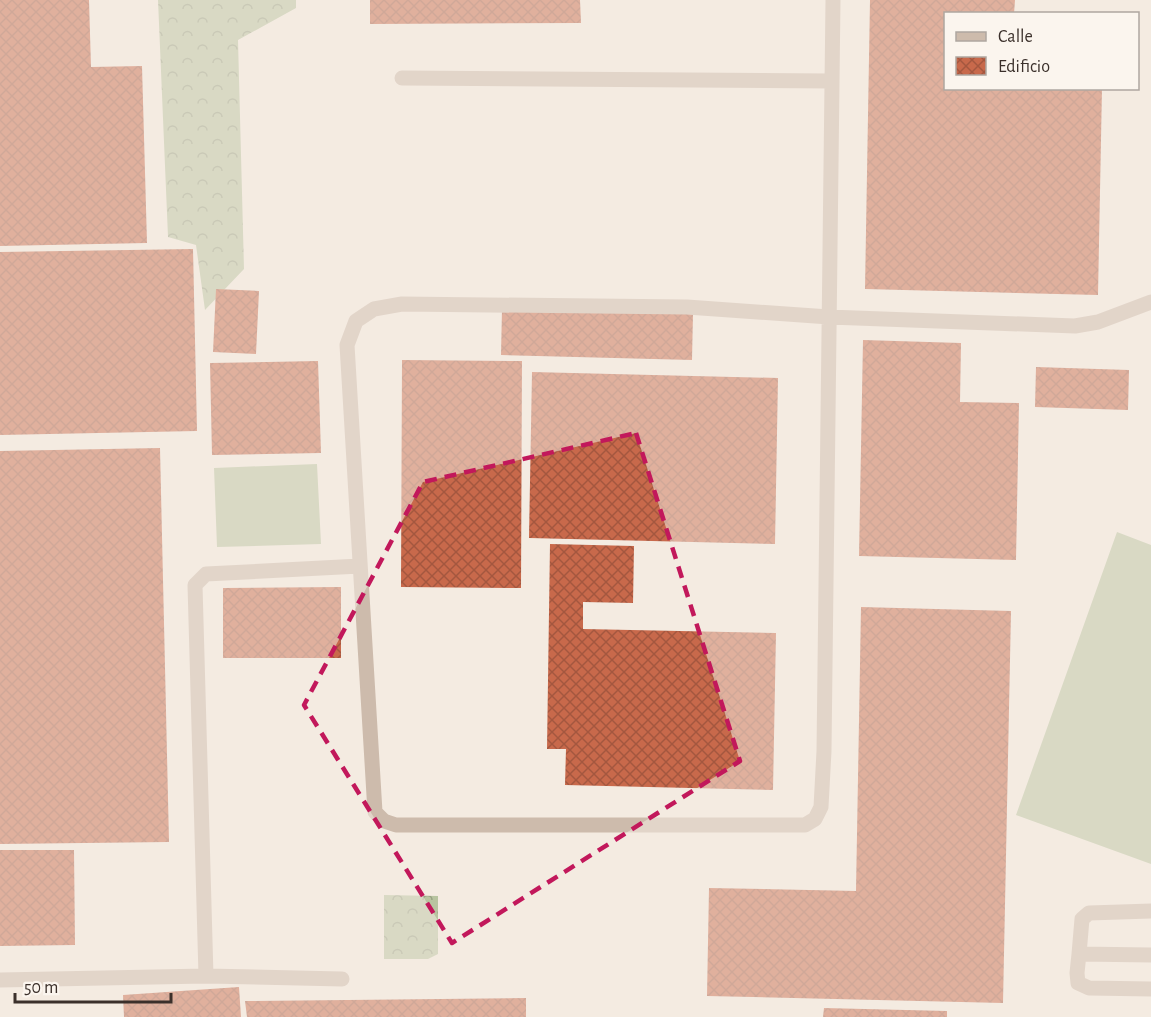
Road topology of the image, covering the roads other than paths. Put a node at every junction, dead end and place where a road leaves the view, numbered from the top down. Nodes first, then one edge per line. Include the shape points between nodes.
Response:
1 (833, 0) edge
2 (402, 78) dead end
3 (831, 81) junction
4 (1151, 302) edge
5 (829, 317) junction
6 (360, 566) junction
7 (1151, 911) edge
8 (1079, 954) junction
9 (1151, 954) edge
10 (206, 976) junction
11 (342, 979) dead end
12 (0, 980) edge
13 (1151, 989) edge

1 - 3 lane
2 - 3 lane
3 - 5 lane
4 - 5 lane via 1098,322 1075,326
5 - 6 lane via 687,307 402,304 374,309 356,321 347,345
5 - 6 lane via 821,807 805,825 396,825 384,821 375,812
6 - 10 lane via 206,574 195,585
7 - 8 lane via 1084,915
8 - 9 lane
8 - 13 lane via 1077,973 1081,985
10 - 11 lane
10 - 12 lane

